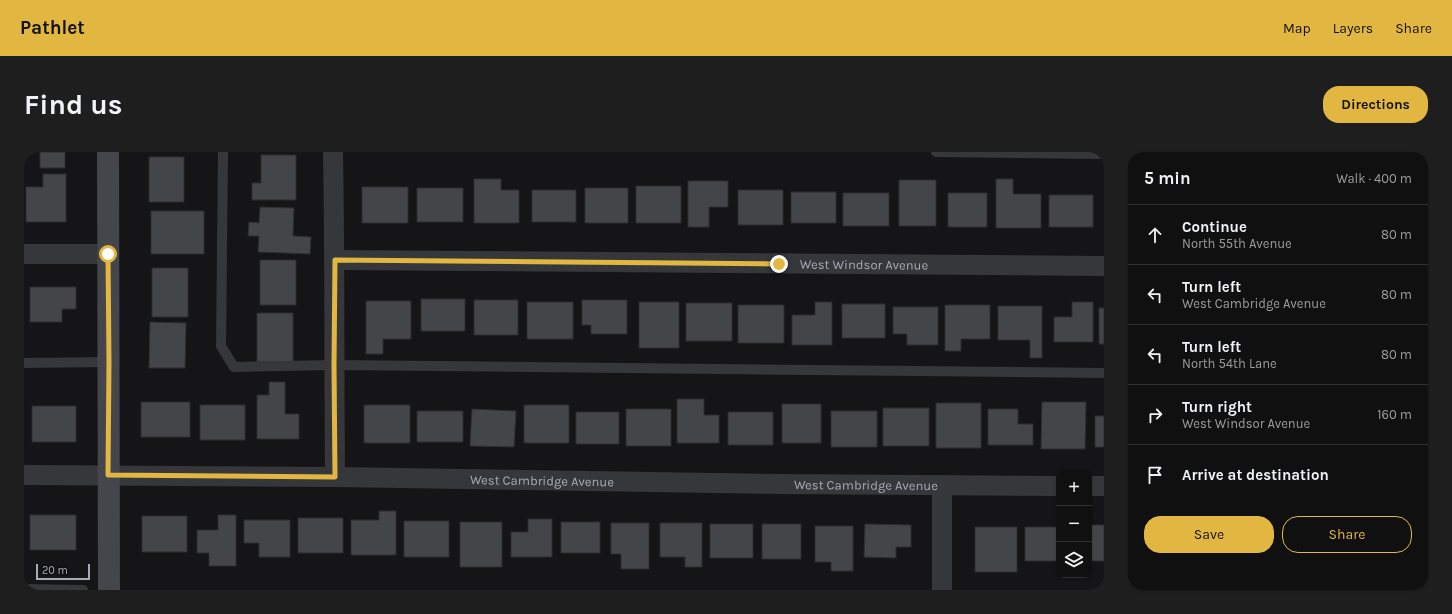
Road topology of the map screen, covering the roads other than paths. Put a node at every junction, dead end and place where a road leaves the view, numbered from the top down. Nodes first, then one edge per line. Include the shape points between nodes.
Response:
1 (108, 152) edge
2 (223, 152) edge
3 (332, 152) edge
4 (936, 152) edge
5 (1104, 154) edge
6 (24, 254) edge
7 (108, 254) junction
8 (335, 260) junction
9 (1104, 266) edge
10 (109, 362) junction
11 (24, 363) edge
12 (334, 365) junction
13 (1104, 373) edge
14 (24, 475) edge
15 (108, 475) junction
16 (335, 477) junction
17 (942, 485) junction
18 (1056, 486) edge
19 (1092, 486) edge
20 (1104, 486) edge
21 (24, 589) edge
22 (83, 590) edge
23 (109, 590) edge
24 (942, 590) edge

1 - 7 street
2 - 12 lane via 221,346 234,367
3 - 8 street
4 - 5 lane
6 - 7 street
7 - 10 street
8 - 9 street, West Windsor Avenue
8 - 12 street
10 - 11 lane
10 - 15 street
12 - 13 lane
12 - 16 street
14 - 15 street, West Cambridge Avenue
15 - 16 street, West Cambridge Avenue
15 - 23 street
16 - 17 street, West Cambridge Avenue
17 - 18 street, West Cambridge Avenue
17 - 24 street
19 - 20 street
21 - 22 lane

